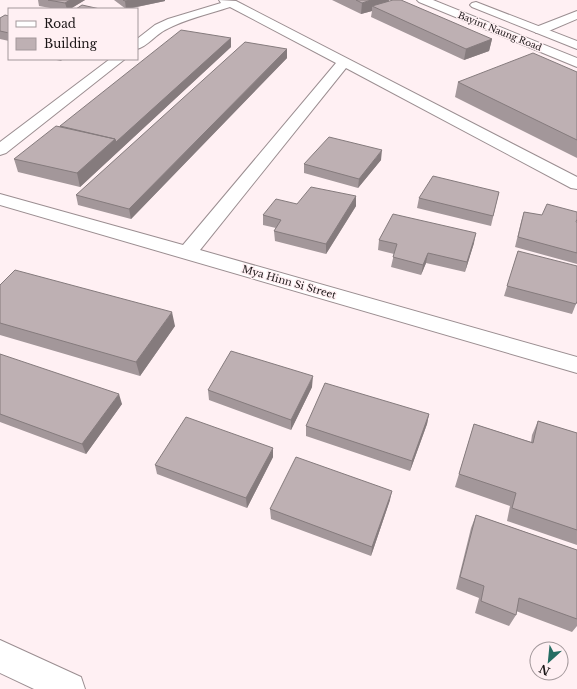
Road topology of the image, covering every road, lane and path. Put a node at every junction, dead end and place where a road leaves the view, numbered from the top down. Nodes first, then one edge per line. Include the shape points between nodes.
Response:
1 (423, 0) edge
2 (462, 0) edge
3 (228, 2) edge
4 (577, 15) edge
5 (540, 30) junction
6 (138, 44) edge
7 (577, 44) edge
8 (117, 60) edge
9 (344, 62) junction
10 (577, 62) edge
11 (0, 150) edge
12 (577, 184) edge
13 (0, 199) edge
14 (187, 253) junction
15 (577, 365) edge
16 (0, 656) edge
17 (69, 689) edge

1 - 10 street, Bayint Naung Road
2 - 5 street, Bayint Naung Road
3 - 6 street via 159,28
3 - 9 street
4 - 5 street
5 - 7 street, Bayint Naung Road
8 - 11 street
9 - 12 street
9 - 14 street
13 - 14 street, Mya Hinn Si Street
14 - 15 street, Mya Hinn Si Street
16 - 17 street

